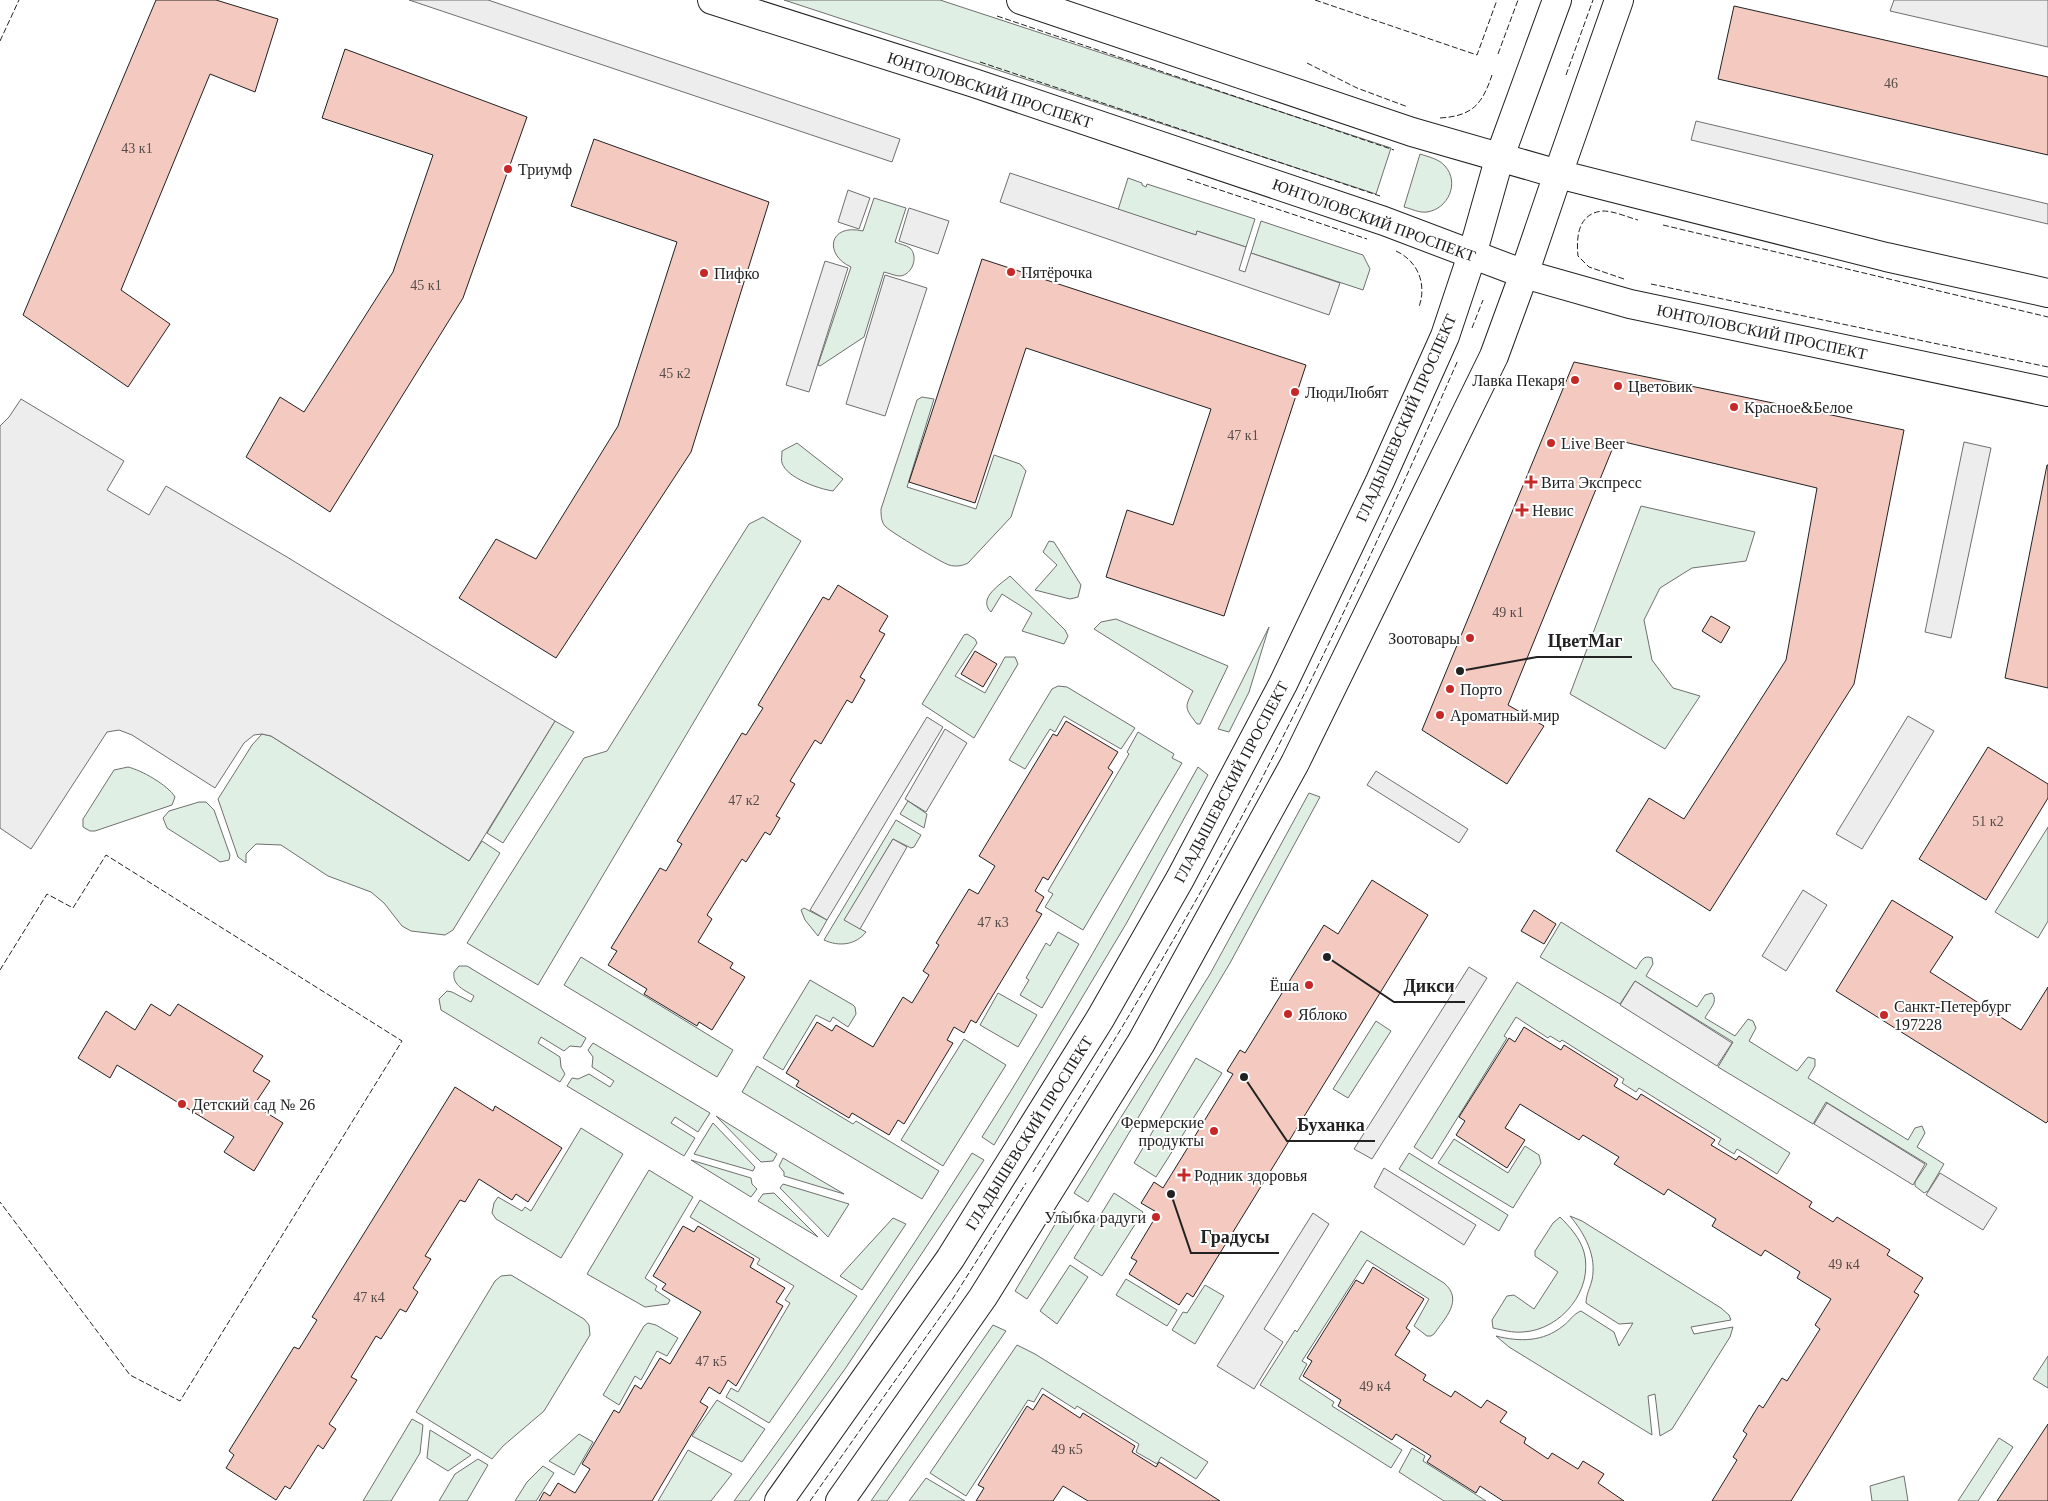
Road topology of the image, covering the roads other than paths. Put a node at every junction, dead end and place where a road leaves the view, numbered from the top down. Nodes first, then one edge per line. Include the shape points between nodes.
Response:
1 (712, 0) edge
2 (1021, 0) edge
3 (1557, 0) edge
4 (1619, 0) edge
5 (1500, 156) junction
6 (1558, 174) junction
7 (1472, 254) junction
8 (1524, 274) junction
9 (2048, 293) edge
10 (2048, 392) edge
11 (780, 1501) edge
12 (840, 1501) edge

1 - 7 street, ЮНТОЛОВСКИЙ ПРОСПЕКТ via 1384,221
2 - 5 street via 1412,132
3 - 5 street, ГЛАДЫШЕВСКИЙ ПРОСПЕКТ
4 - 6 street
5 - 6 street
5 - 7 street, ГЛАДЫШЕВСКИЙ ПРОСПЕКТ
6 - 8 street
6 - 9 street via 1886,257
7 - 8 street, ЮНТОЛОВСКИЙ ПРОСПЕКТ
7 - 11 street, ГЛАДЫШЕВСКИЙ ПРОСПЕКТ via 1445,336 1380,481 1283,684 1180,879 1100,1019 950,1259
8 - 10 street, ЮНТОЛОВСКИЙ ПРОСПЕКТ via 1630,304
8 - 12 street via 1494,356 1300,754 1146,1035 983,1296

